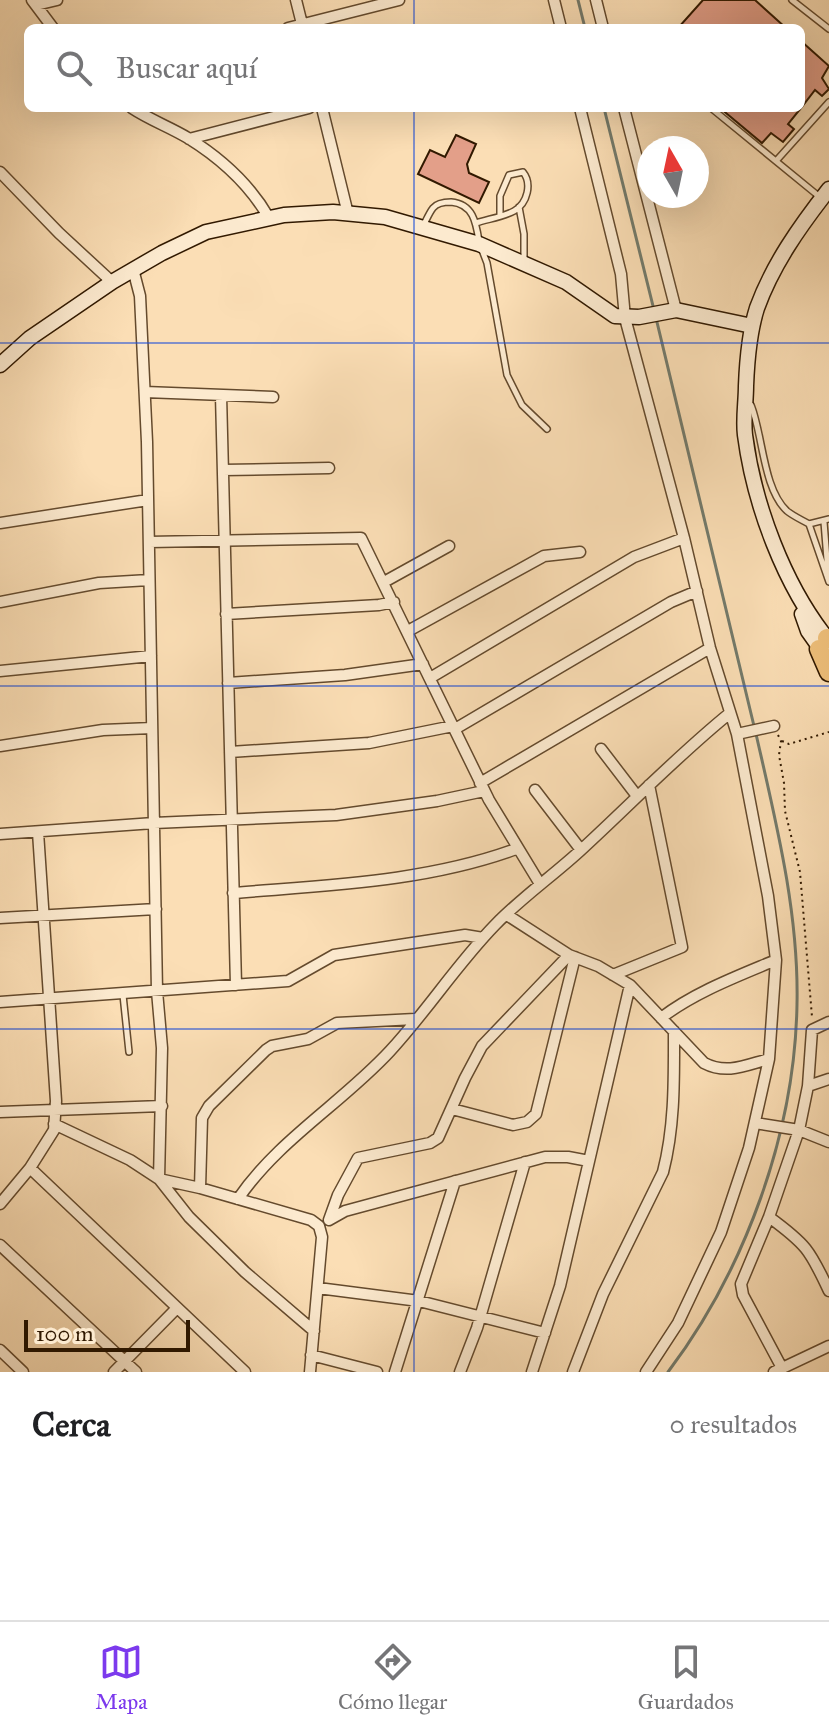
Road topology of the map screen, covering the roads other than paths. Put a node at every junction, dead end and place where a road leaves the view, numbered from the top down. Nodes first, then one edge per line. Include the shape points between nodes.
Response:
1 (57, 0) edge
2 (296, 0) edge
3 (399, 0) edge
4 (554, 0) edge
5 (596, 0) edge
6 (792, 0) edge
7 (34, 3) edge
8 (50, 24) edge
9 (302, 24) edge
10 (309, 24) edge
11 (560, 24) edge
12 (602, 24) edge
13 (829, 29) edge
14 (829, 102) edge
15 (139, 112) edge
16 (294, 112) edge
17 (323, 112) edge
18 (581, 112) edge
19 (625, 112) edge
20 (716, 112) edge
21 (189, 139) junction
22 (776, 161) junction
23 (0, 172) edge
24 (825, 194) edge
25 (519, 207) junction
26 (348, 214) junction
27 (500, 215) junction
28 (269, 218) junction
29 (476, 223) junction
30 (423, 227) junction
31 (479, 244) junction
32 (524, 261) junction
33 (133, 269) junction
34 (112, 282) junction
35 (672, 311) junction
36 (632, 318) junction
37 (752, 326) junction
38 (0, 365) edge
39 (145, 392) junction
40 (746, 393) junction
41 (221, 395) junction
42 (273, 397) dead end
43 (547, 429) dead end
44 (329, 468) dead end
45 (223, 470) junction
46 (148, 500) junction
47 (826, 520) edge
48 (0, 523) edge
49 (809, 524) junction
50 (684, 538) junction
51 (225, 541) junction
52 (149, 542) junction
53 (449, 546) dead end
54 (580, 552) dead end
55 (149, 580) junction
56 (829, 581) edge
57 (384, 582) junction
58 (697, 591) junction
59 (0, 602) edge
60 (394, 602) junction
61 (226, 614) junction
62 (408, 631) junction
63 (827, 643) edge
64 (710, 648) junction
65 (151, 656) junction
66 (423, 664) junction
67 (0, 671) edge
68 (829, 672) edge
69 (430, 678) junction
70 (228, 683) junction
71 (730, 713) junction
72 (774, 726) road end
73 (152, 728) junction
74 (454, 728) junction
75 (737, 734) junction
76 (0, 746) edge
77 (601, 749) dead end
78 (230, 752) junction
79 (649, 785) junction
80 (482, 787) junction
81 (535, 790) dead end
82 (637, 796) junction
83 (232, 822) junction
84 (154, 823) junction
85 (38, 832) junction
86 (0, 834) edge
87 (516, 849) junction
88 (581, 850) junction
89 (540, 884) junction
90 (233, 893) junction
91 (156, 909) junction
92 (44, 915) junction
93 (507, 915) junction
94 (0, 918) edge
95 (483, 938) junction
96 (572, 956) junction
97 (776, 960) junction
98 (613, 975) junction
99 (236, 985) junction
100 (630, 985) junction
101 (157, 991) junction
102 (123, 994) junction
103 (49, 1000) junction
104 (0, 1002) edge
105 (661, 1018) junction
106 (415, 1019) junction
107 (829, 1022) edge
108 (674, 1031) junction
109 (129, 1052) dead end
110 (769, 1059) junction
111 (829, 1079) edge
112 (808, 1086) junction
113 (162, 1106) junction
114 (55, 1109) junction
115 (452, 1109) junction
116 (0, 1112) edge
117 (755, 1123) junction
118 (54, 1124) junction
119 (799, 1130) junction
120 (829, 1142) edge
121 (589, 1161) junction
122 (525, 1162) junction
123 (30, 1168) junction
124 (159, 1179) junction
125 (455, 1181) junction
126 (200, 1188) junction
127 (238, 1199) junction
128 (2, 1200) edge
129 (769, 1217) junction
130 (324, 1223) junction
131 (0, 1245) edge
132 (318, 1288) junction
133 (829, 1291) edge
134 (419, 1301) junction
135 (177, 1308) junction
136 (481, 1316) junction
137 (314, 1331) junction
138 (545, 1333) junction
139 (829, 1346) edge
140 (0, 1350) edge
141 (311, 1355) junction
142 (124, 1361) junction
143 (778, 1370) edge
144 (23, 1372) edge
145 (114, 1372) edge
146 (136, 1372) edge
147 (245, 1372) edge
148 (310, 1372) edge
149 (377, 1372) edge
150 (395, 1372) edge
151 (460, 1372) edge
152 (532, 1372) edge
153 (573, 1372) edge
154 (646, 1372) edge

1 - 7 street
2 - 9 street
3 - 10 street
4 - 11 street
5 - 12 street
6 - 13 lane
7 - 8 street
14 - 22 lane
15 - 21 street
16 - 21 street
17 - 26 street
18 - 36 street
19 - 35 street
20 - 22 lane
21 - 28 street via 255,193
22 - 24 lane
23 - 34 street
24 - 37 street via 772,273
25 - 27 lane
25 - 27 lane via 528,191 523,172 509,175 502,187
25 - 32 lane
26 - 28 street
26 - 30 street
27 - 29 lane
28 - 33 street via 206,232
29 - 30 lane via 464,205 441,202
29 - 31 lane
30 - 31 street
31 - 32 street
31 - 43 lane via 507,375 522,405
32 - 36 street via 601,308
33 - 34 street
33 - 39 street via 140,296
34 - 38 street
35 - 36 street
35 - 37 street
36 - 50 street
37 - 40 street
39 - 41 street
39 - 46 street
40 - 49 lane via 771,486 786,510
40 - 63 street via 751,470 776,551
41 - 42 street
41 - 45 street
44 - 45 street
45 - 51 street
46 - 48 street
46 - 52 street
47 - 49 lane
47 - 56 lane
49 - 56 lane
50 - 58 street
50 - 69 street via 634,557
51 - 52 street
51 - 57 street via 361,538
51 - 61 street
52 - 55 street
53 - 57 street
54 - 62 street via 544,556
55 - 59 street via 99,583
55 - 65 street
57 - 60 street
58 - 64 street
58 - 74 street
60 - 61 street
60 - 62 street
61 - 70 street
62 - 66 street
63 - 68 highway
64 - 71 street
64 - 80 street
65 - 67 street
65 - 73 street
66 - 69 street
66 - 70 street
69 - 74 street
70 - 78 street
71 - 75 street
71 - 79 street
72 - 75 street
73 - 76 street
73 - 84 street
74 - 78 street via 369,743
74 - 80 street
75 - 97 street
77 - 82 street
78 - 83 street
79 - 82 street
79 - 98 street via 682,947
80 - 83 street via 437,801
80 - 87 street
81 - 88 street
82 - 88 street
83 - 84 street
83 - 90 street
84 - 85 street
84 - 91 street
85 - 86 street
85 - 92 street
87 - 89 street
87 - 90 street via 421,874
88 - 89 street
89 - 93 street
90 - 99 street
91 - 92 street
91 - 101 street
92 - 94 street
92 - 103 street
93 - 95 street
93 - 96 street
95 - 99 street via 465,935 334,955 288,981
95 - 106 street
96 - 98 street
96 - 115 street via 482,1046
96 - 115 street via 536,1114 513,1125
97 - 105 street
97 - 110 street
98 - 100 street
99 - 101 street
100 - 105 street
100 - 121 street
101 - 102 street
101 - 113 street
102 - 103 street
102 - 109 lane
103 - 104 street
103 - 114 street
105 - 108 street
106 - 126 street via 337,1023 308,1039 266,1050 202,1118
106 - 127 street via 390,1050 276,1152
107 - 112 street via 812,1030
108 - 110 street via 704,1063 718,1070
108 - 153 street via 669,1152
110 - 117 street
111 - 112 street
112 - 119 street
113 - 114 street
113 - 124 street
114 - 116 street
114 - 118 street
115 - 130 street via 444,1130 430,1143 358,1158
117 - 119 street
117 - 154 street via 721,1232 678,1323
118 - 123 street
118 - 124 street
119 - 120 street
119 - 129 street
121 - 122 street via 545,1157
121 - 138 street
122 - 125 street
122 - 136 street
123 - 128 street
123 - 135 street
124 - 126 street
124 - 137 street via 189,1217
125 - 130 street via 345,1211
125 - 134 street
126 - 127 street
127 - 130 street
129 - 133 street via 811,1252
129 - 143 street via 741,1284
130 - 132 street
131 - 142 street
132 - 134 street
132 - 137 street
134 - 136 street
134 - 150 street
135 - 142 street
135 - 147 street
136 - 138 street
136 - 151 street
137 - 141 street
138 - 152 street
139 - 143 street
140 - 144 street
141 - 148 street
141 - 149 street
142 - 145 street
142 - 146 street

